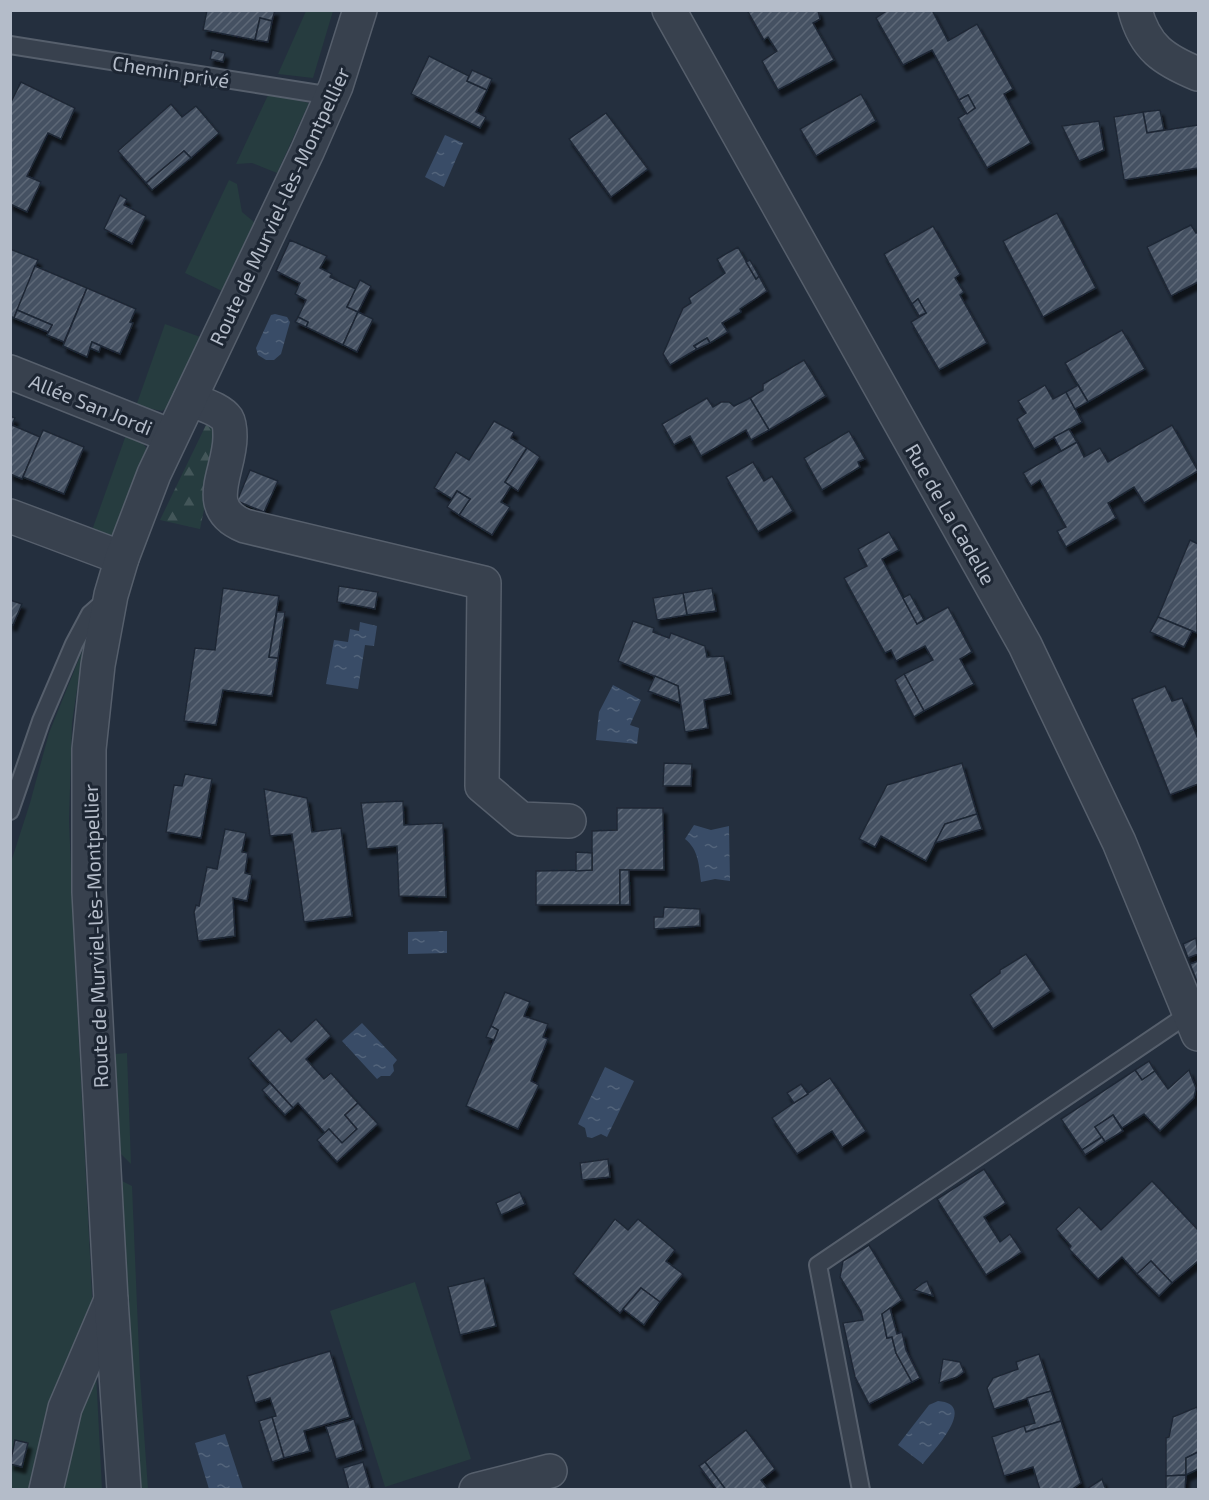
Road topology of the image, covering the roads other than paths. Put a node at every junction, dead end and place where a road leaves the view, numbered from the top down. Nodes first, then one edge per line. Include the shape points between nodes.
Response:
1 (360, 10) edge
2 (669, 10) edge
3 (1135, 10) edge
4 (10, 45) edge
5 (1198, 74) edge
6 (332, 96) junction
7 (10, 372) edge
8 (190, 399) junction
9 (171, 436) junction
10 (10, 516) edge
11 (122, 558) junction
12 (111, 595) junction
13 (10, 811) edge
14 (569, 821) dead end
15 (1194, 1024) edge
16 (111, 1300) junction
17 (550, 1471) dead end
18 (46, 1490) edge
19 (124, 1490) edge
20 (476, 1490) edge
21 (861, 1490) edge

1 - 6 street, Route de Murviel-lès-Montpellier
2 - 15 street, Rue de La Cadelle via 1025,645 1119,842
3 - 5 street via 1143,33 1155,49 1166,59
4 - 6 lane, Chemin privé
6 - 8 street, Route de Murviel-lès-Montpellier
7 - 9 street, Allée San Jordi
8 - 9 street, Route de Murviel-lès-Montpellier
8 - 14 street via 227,419 230,442 220,496 224,513 233,521 484,583 482,786 521,819
9 - 11 street, Route de Murviel-lès-Montpellier
10 - 11 street
11 - 12 street, Route de Murviel-lès-Montpellier
12 - 13 lane via 90,614 74,644 41,721
12 - 16 street, Route de Murviel-lès-Montpellier via 98,665 90,749 88,839
15 - 21 lane via 818,1265
16 - 18 street via 65,1408
16 - 19 street, Route de Murviel-lès-Montpellier
17 - 20 street

